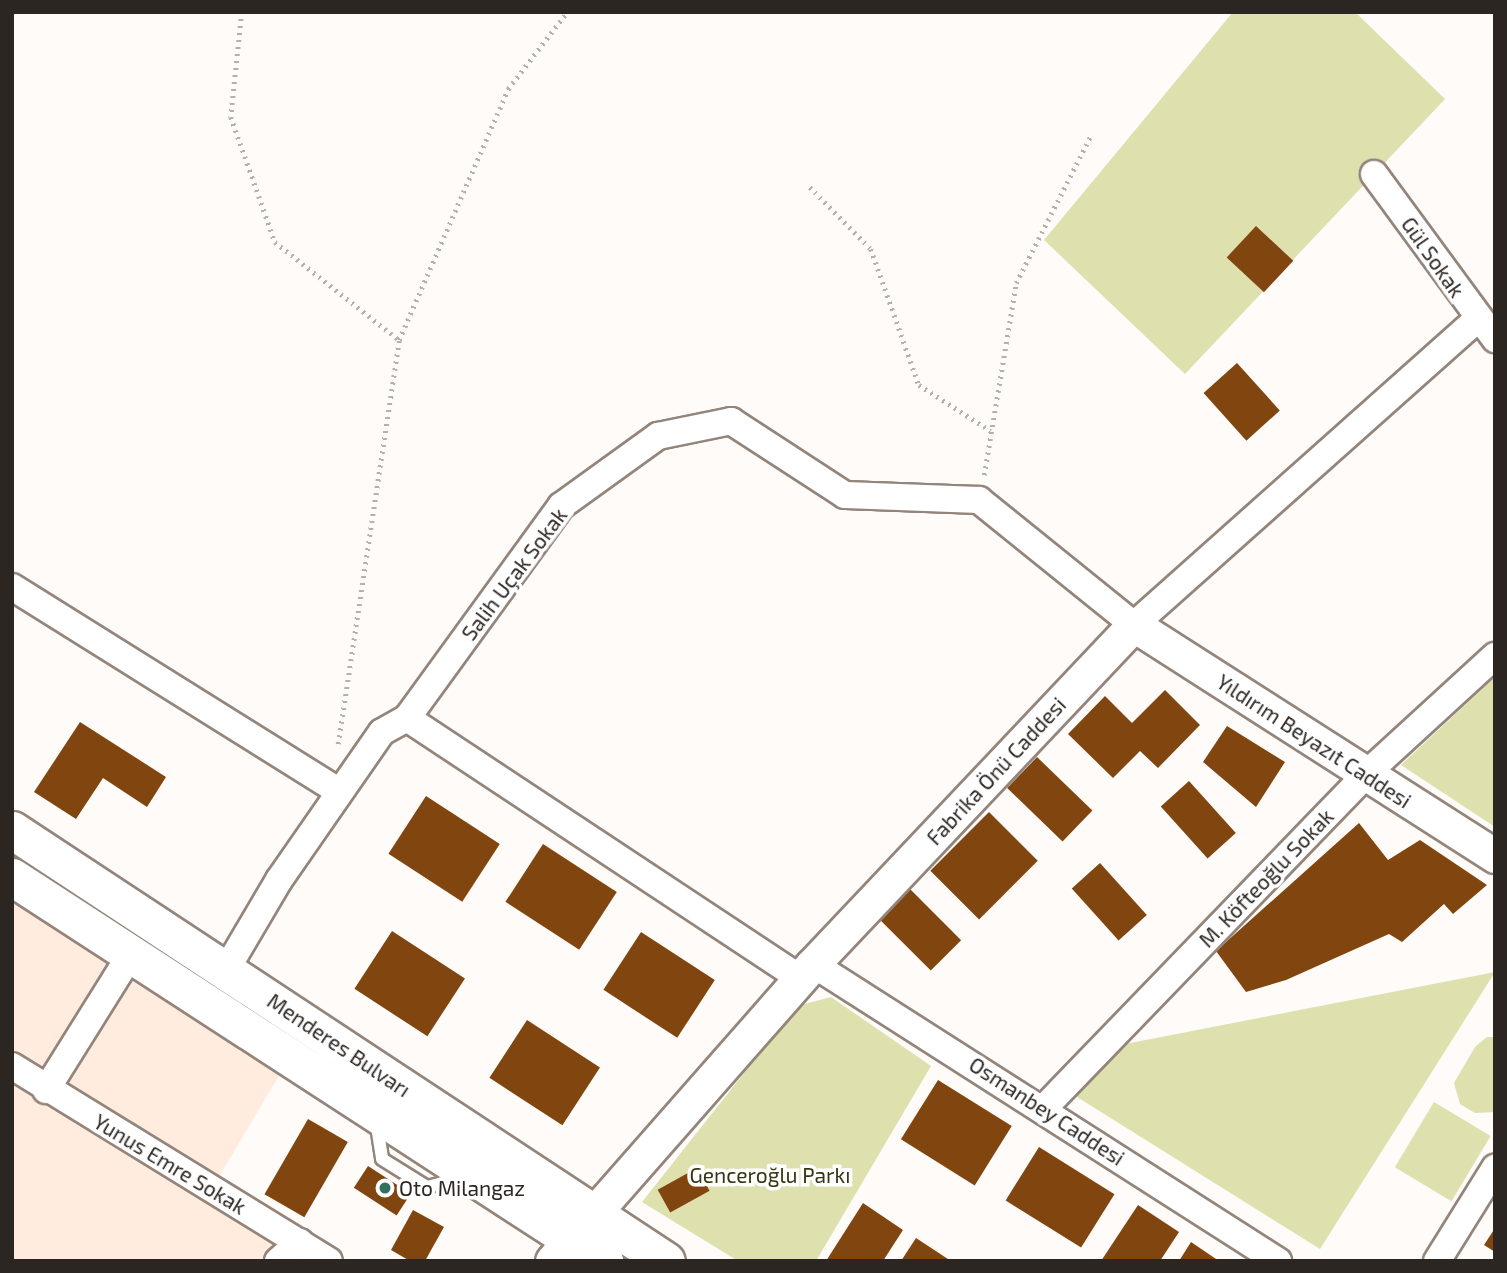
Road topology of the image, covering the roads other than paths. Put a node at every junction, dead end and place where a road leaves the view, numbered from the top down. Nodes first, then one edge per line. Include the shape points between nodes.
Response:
1 (1374, 174) dead end
2 (1477, 319) junction
3 (1495, 339) edge
4 (12, 587) edge
5 (1134, 625) junction
6 (1495, 656) edge
7 (407, 718) junction
8 (1366, 774) junction
9 (332, 787) road end
10 (12, 830) edge
11 (1495, 856) edge
12 (12, 877) edge
13 (131, 954) junction
14 (226, 970) junction
15 (807, 971) junction
16 (12, 1066) edge
17 (46, 1090) junction
18 (1044, 1108) junction
19 (1495, 1168) edge
20 (572, 1239) edge
21 (300, 1241) junction
22 (278, 1261) edge
23 (329, 1261) edge
24 (604, 1261) edge
25 (666, 1261) edge
26 (1278, 1261) edge
27 (1437, 1261) edge

1 - 2 street, Gül Sokak
2 - 3 street, Gül Sokak
2 - 5 street, Fabrika Önü Caddesi
4 - 9 street
5 - 7 street, Salih Uçak Sokak via 979,500 845,495 730,421 658,436 561,506
5 - 8 street, Yıldırım Beyazıt Caddesi
5 - 15 street, Fabrika Önü Caddesi
6 - 8 street, M. Köfteoğlu Sokak
7 - 14 street, Salih Uçak Sokak via 382,732 279,880
7 - 15 street, Osmanbey Caddesi
8 - 11 street, Yıldırım Beyazıt Caddesi
8 - 18 street, M. Köfteoğlu Sokak
10 - 14 main road, Menderes Bulvarı
12 - 13 main road, Menderes Bulvarı
13 - 17 street
13 - 20 main road, Menderes Bulvarı
14 - 20 main road, Menderes Bulvarı
15 - 18 street, Osmanbey Caddesi
15 - 20 street, Fabrika Önü Caddesi
16 - 17 street, Yunus Emre Sokak
17 - 21 street, Yunus Emre Sokak
18 - 26 street, Osmanbey Caddesi
19 - 27 street
20 - 24 main road, Menderes Bulvarı
20 - 25 main road, Menderes Bulvarı
21 - 22 street
21 - 23 street, Yunus Emre Sokak

